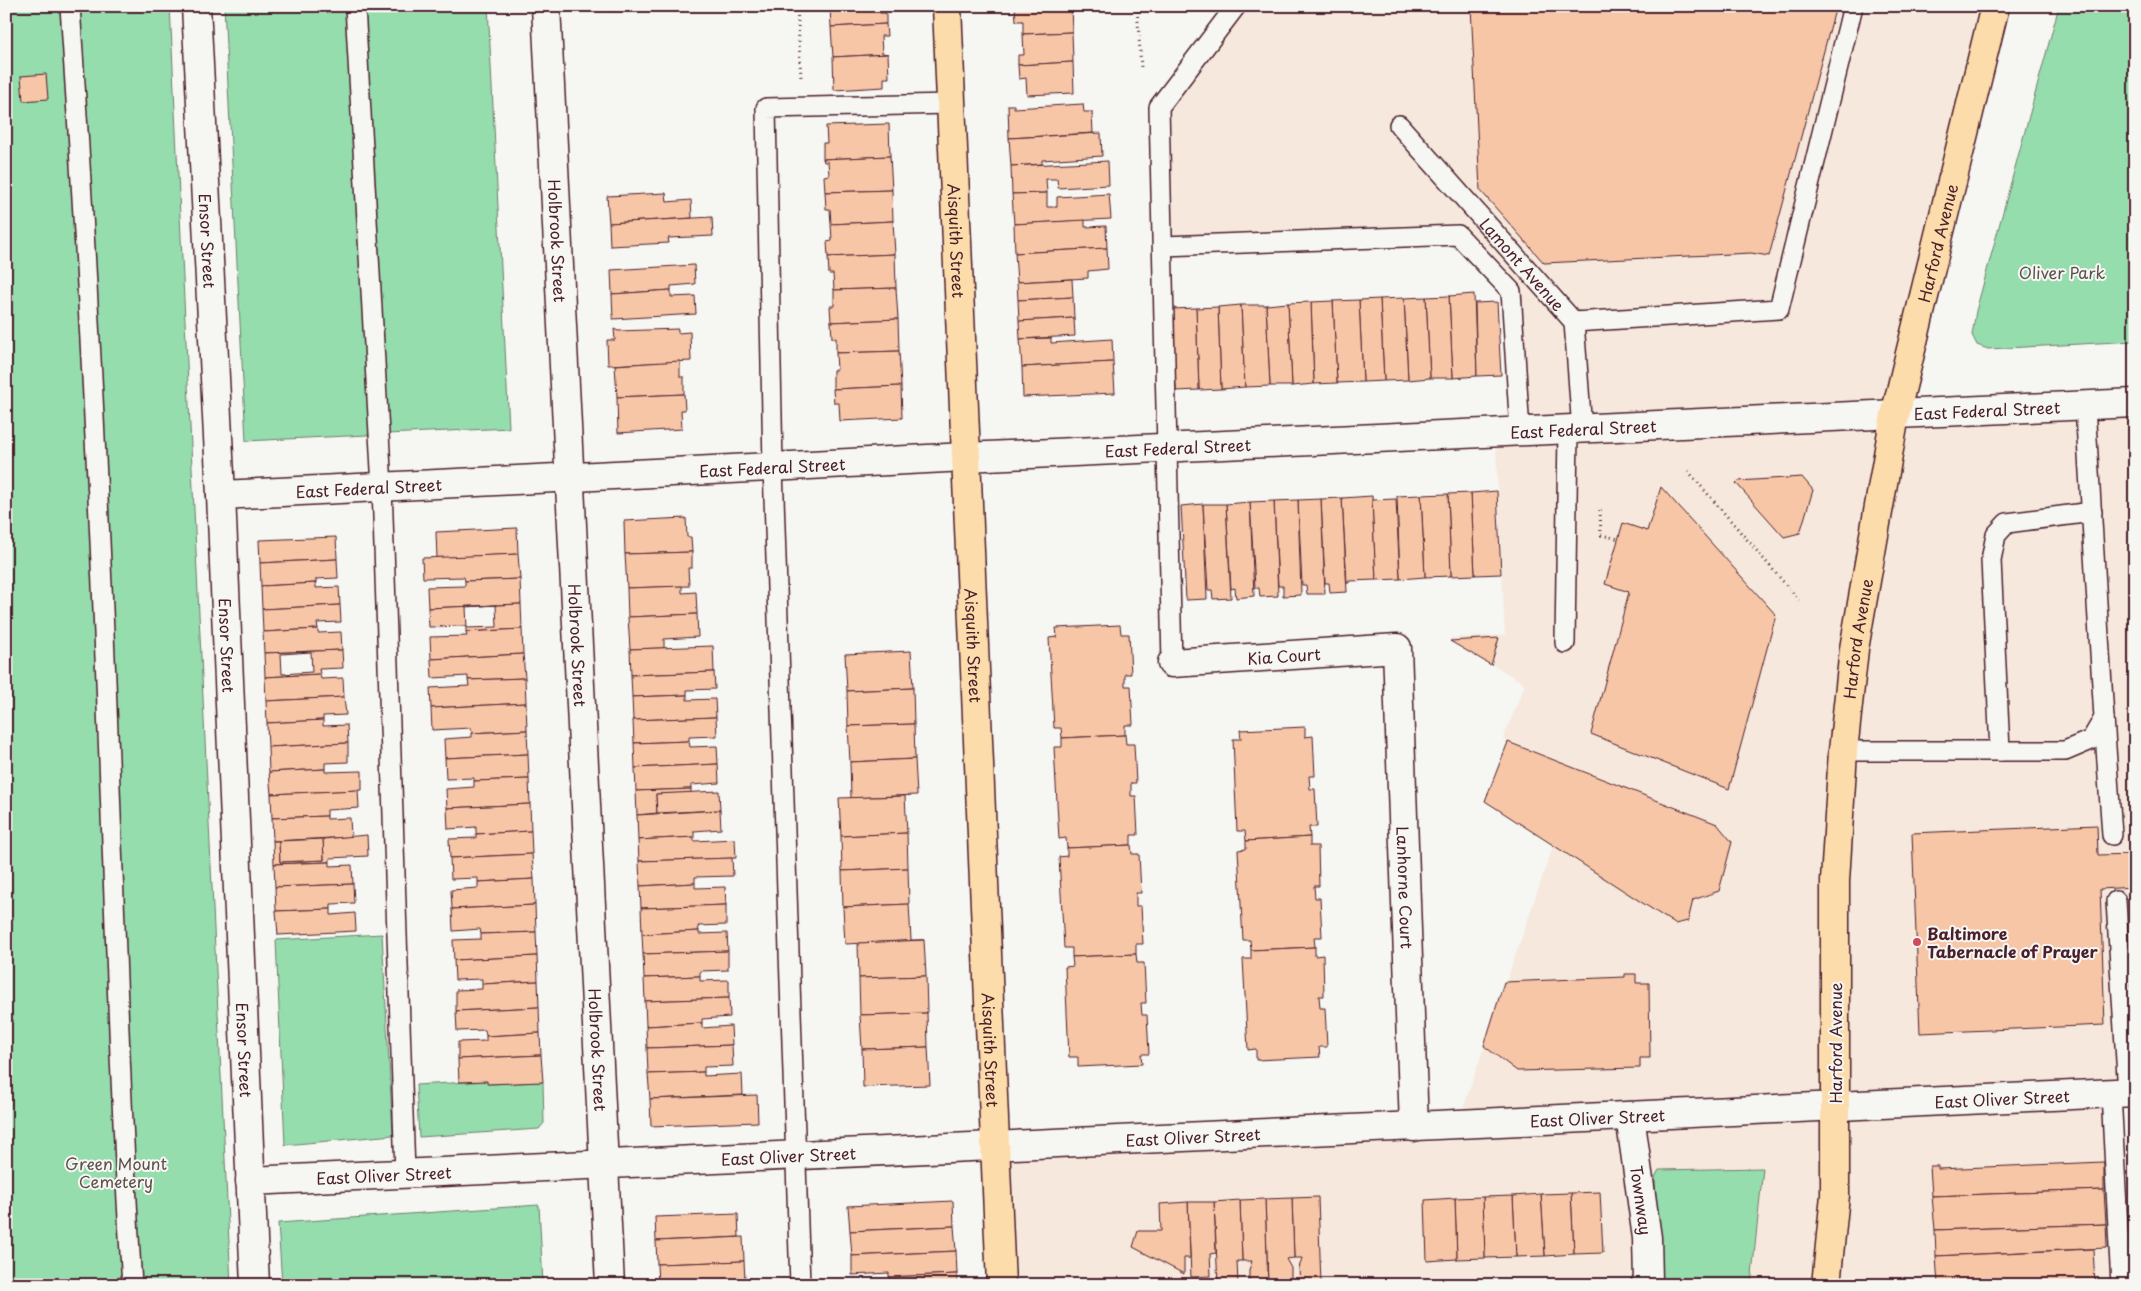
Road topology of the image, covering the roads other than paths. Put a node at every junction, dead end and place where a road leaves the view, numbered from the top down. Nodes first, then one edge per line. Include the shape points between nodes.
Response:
1 (70, 6) edge
2 (196, 6) edge
3 (355, 6) edge
4 (546, 6) edge
5 (947, 6) edge
6 (1236, 6) edge
7 (1853, 6) edge
8 (1995, 6) edge
9 (951, 104) junction
10 (1399, 125) dead end
11 (1163, 246) junction
12 (1574, 322) junction
13 (2135, 403) edge
14 (2085, 406) junction
15 (1895, 415) junction
16 (1575, 430) junction
17 (1520, 432) junction
18 (1165, 448) junction
19 (966, 457) junction
20 (774, 467) junction
21 (570, 477) junction
22 (382, 487) junction
23 (221, 494) junction
24 (2092, 512) junction
25 (1565, 643) dead end
26 (1397, 648) joint
27 (1172, 663) joint
28 (2104, 718) junction
29 (1843, 751) junction
30 (2000, 751) junction
31 (2112, 835) dead end
32 (2116, 901) dead end
33 (2125, 1093) edge
34 (1834, 1107) junction
35 (1630, 1116) junction
36 (1414, 1127) junction
37 (994, 1146) junction
38 (795, 1155) junction
39 (604, 1164) junction
40 (405, 1174) junction
41 (250, 1181) junction
42 (132, 1285) edge
43 (255, 1285) edge
44 (610, 1285) edge
45 (800, 1285) edge
46 (1001, 1285) edge
47 (1645, 1285) edge
48 (1826, 1285) edge
49 (2121, 1285) edge

1 - 42 lane via 106,675
2 - 23 street, Ensor Street
3 - 22 lane
4 - 21 street, Holbrook Street
5 - 9 main road, Aisquith Street
6 - 11 lane via 1159,107
7 - 12 lane via 1779,309
8 - 15 main road, Harford Avenue
9 - 19 main road, Aisquith Street
9 - 20 lane via 766,108
10 - 12 lane, Lamont Avenue
11 - 17 lane via 1458,235 1511,291
11 - 18 lane
12 - 16 lane, Lamont Avenue
13 - 14 street, East Federal Street
14 - 15 street, East Federal Street
14 - 24 lane
15 - 16 street, East Federal Street
15 - 29 main road, Harford Avenue via 1854,650
16 - 17 street, East Federal Street
16 - 25 lane, Lamont Avenue
17 - 18 street, East Federal Street
18 - 19 street, East Federal Street
18 - 27 lane
19 - 20 street, East Federal Street
19 - 37 main road, Aisquith Street
20 - 21 street, East Federal Street
20 - 38 lane
21 - 22 street, East Federal Street
21 - 39 street, Holbrook Street
22 - 23 street, East Federal Street
22 - 40 lane
23 - 41 street, Ensor Street
24 - 28 lane
24 - 30 lane via 2007,523 1996,535 1991,560
26 - 27 street, Kia Court
26 - 36 street, Lanhorne Court
28 - 30 lane via 2091,740 2065,751
28 - 31 lane
29 - 30 lane
29 - 34 main road, Harford Avenue via 1835,881
32 - 33 lane
33 - 34 street, East Oliver Street
33 - 49 lane
34 - 35 street, East Oliver Street
34 - 48 main road, Harford Avenue via 1835,1195
35 - 36 street, East Oliver Street
35 - 47 street, Townway via 1647,1238 1648,1280
36 - 37 street, East Oliver Street
37 - 38 street, East Oliver Street
37 - 46 main road, Aisquith Street
38 - 39 street, East Oliver Street
38 - 45 lane
39 - 40 street, East Oliver Street
39 - 44 street, Holbrook Street
40 - 41 street, East Oliver Street
41 - 43 street, Ensor Street

